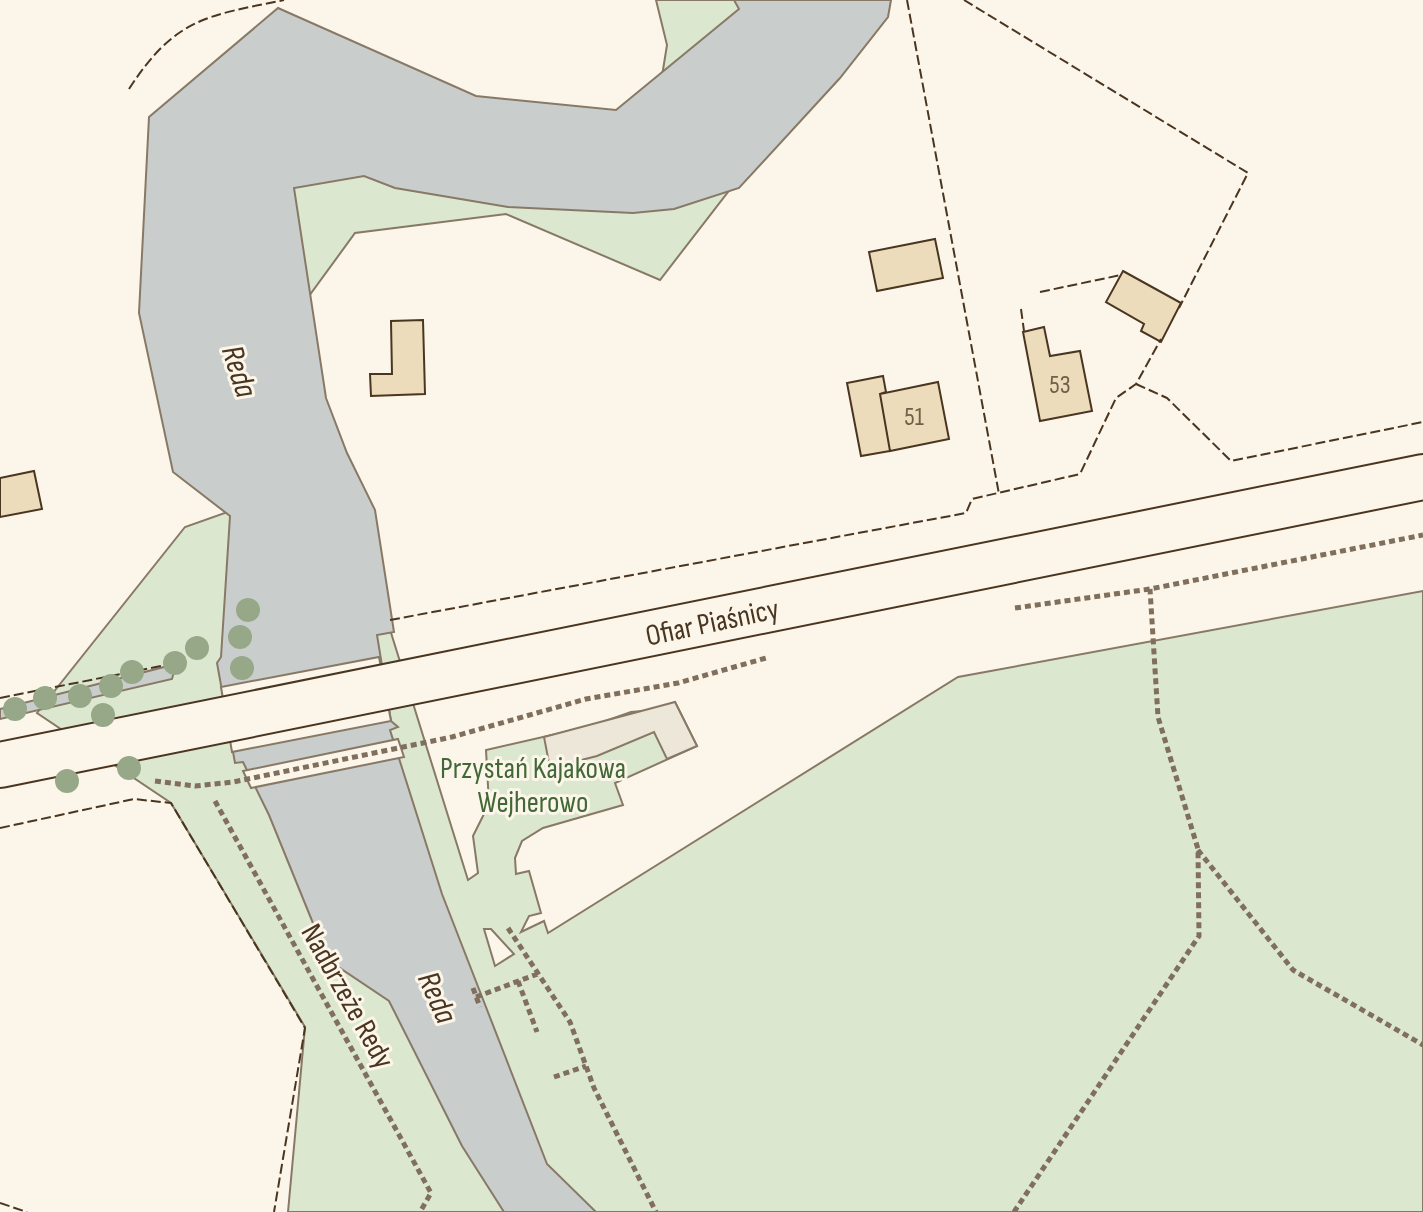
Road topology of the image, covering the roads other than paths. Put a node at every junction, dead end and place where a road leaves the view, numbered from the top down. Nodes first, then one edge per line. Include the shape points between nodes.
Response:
1 (1423, 477) edge
2 (0, 765) edge

1 - 2 main road, Ofiar Piaśnicy

